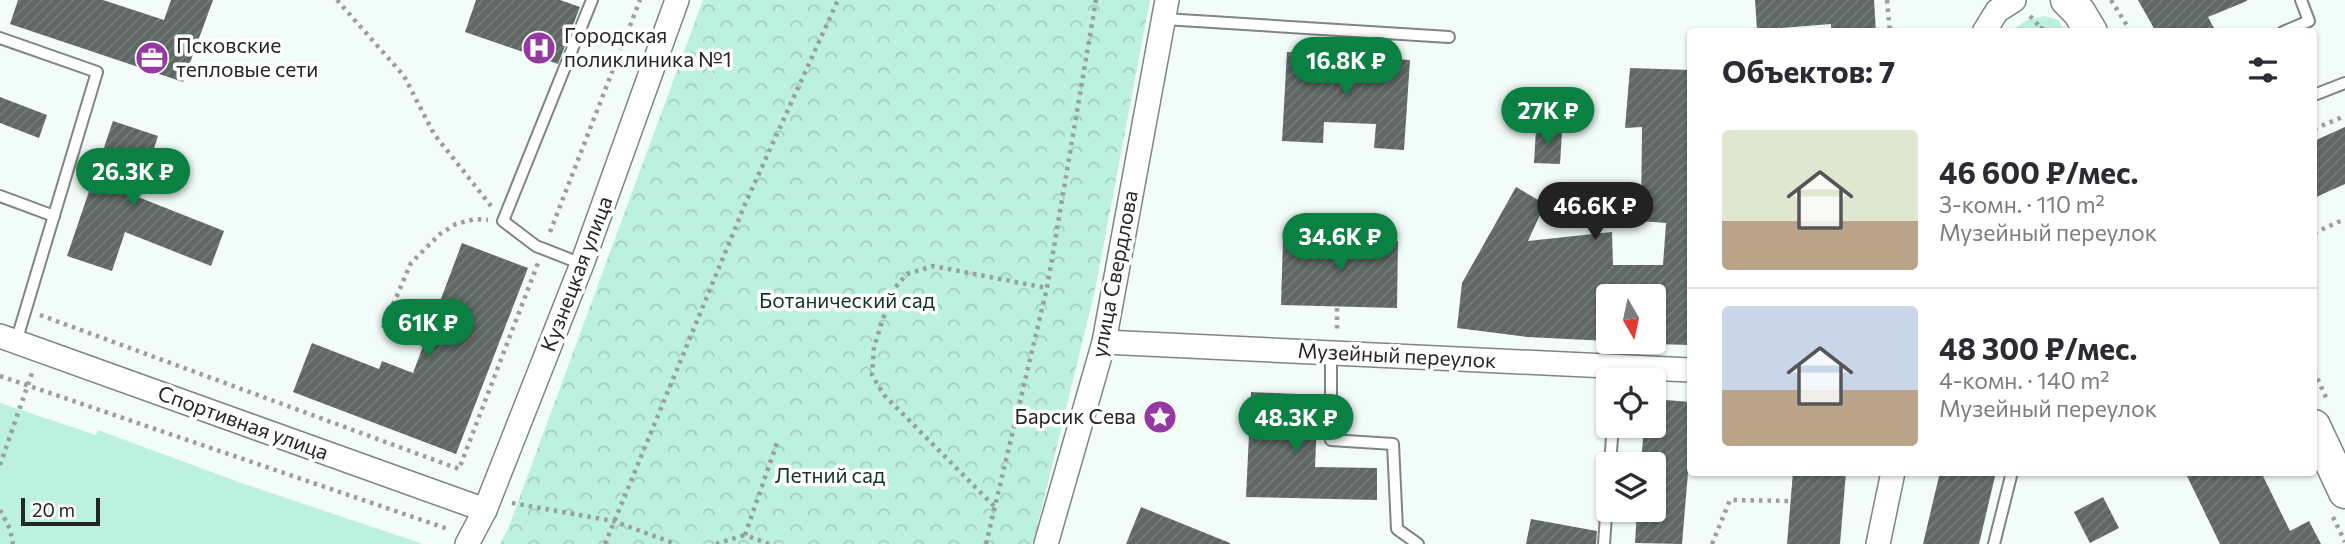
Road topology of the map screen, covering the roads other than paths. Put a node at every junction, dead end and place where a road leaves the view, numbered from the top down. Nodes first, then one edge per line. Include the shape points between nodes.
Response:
1 (592, 0) edge
2 (677, 0) edge
3 (2014, 0) edge
4 (2067, 0) edge
5 (2301, 0) edge
6 (1166, 10) edge
7 (1986, 28) edge
8 (2089, 28) edge
9 (2292, 28) edge
10 (1449, 37) dead end
11 (0, 38) edge
12 (2345, 83) edge
13 (2317, 94) edge
14 (0, 196) edge
15 (54, 215) junction
16 (582, 264) junction
17 (8, 339) edge
18 (1104, 342) junction
19 (1334, 344) junction
20 (1687, 370) edge
21 (1596, 371) edge
22 (1666, 371) edge
23 (2317, 432) edge
24 (1892, 476) edge
25 (2011, 476) edge
26 (2345, 492) edge
27 (485, 510) junction
28 (1606, 522) edge
29 (467, 544) edge
30 (1046, 544) edge
31 (1418, 544) edge
32 (1604, 544) edge
33 (1878, 544) edge
34 (1994, 544) edge

1 - 16 lane via 502,221 536,246
2 - 16 street, Кузнецкая улица
3 - 7 street via 1997,11
4 - 8 main road
5 - 9 lane via 2309,21
6 - 10 lane
6 - 18 street, улица Свердлова
11 - 15 lane via 97,72
12 - 13 lane
14 - 15 lane
15 - 17 lane via 26,310
16 - 27 street, Кузнецкая улица
17 - 27 street, Спортивная улица
18 - 19 street, Музейный переулок
18 - 30 street, улица Свердлова
19 - 21 street, Музейный переулок
19 - 31 lane via 1331,440 1393,444 1397,529
20 - 22 street, Музейный переулок
23 - 26 main road
24 - 33 street
25 - 34 lane
27 - 29 street, Кузнецкая улица
28 - 32 lane

